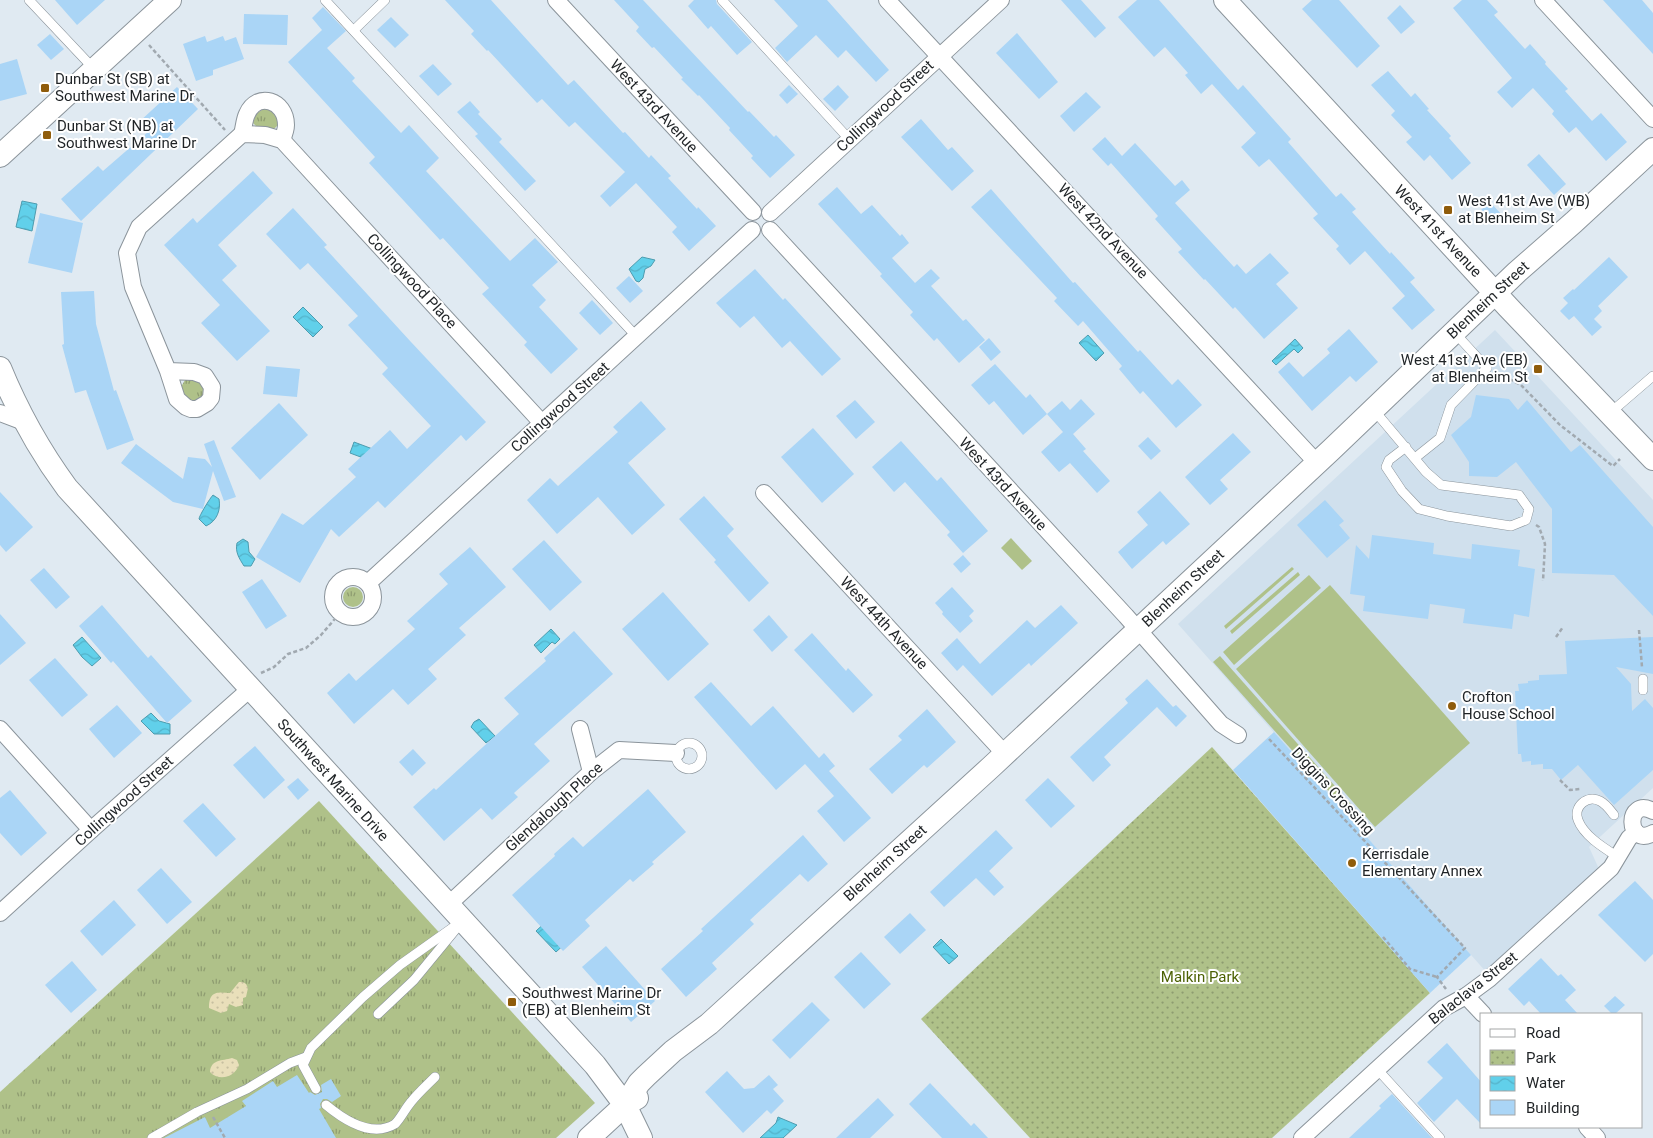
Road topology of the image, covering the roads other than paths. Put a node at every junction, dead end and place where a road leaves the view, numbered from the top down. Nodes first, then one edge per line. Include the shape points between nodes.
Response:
1 (29, 0) edge
2 (170, 0) edge
3 (325, 0) edge
4 (385, 0) edge
5 (556, 0) edge
6 (722, 0) edge
7 (888, 0) edge
8 (1001, 0) edge
9 (1225, 0) edge
10 (1543, 0) edge
11 (354, 30) junction
12 (940, 56) junction
13 (94, 69) junction
14 (1653, 119) edge
15 (239, 137) junction
16 (849, 139) junction
17 (282, 140) junction
18 (1653, 149) edge
19 (0, 156) edge
20 (753, 212) junction
21 (770, 213) junction
22 (752, 230) junction
23 (770, 230) junction
24 (1495, 293) junction
25 (1454, 332) junction
26 (636, 336) junction
27 (0, 368) edge
28 (168, 371) dead end
29 (1653, 376) edge
30 (1373, 409) junction
31 (1610, 413) junction
32 (0, 414) edge
33 (24, 422) junction
34 (542, 423) junction
35 (1406, 447) junction
36 (1415, 458) junction
37 (1653, 459) edge
38 (1317, 463) junction
39 (764, 493) dead end
40 (368, 583) junction
41 (1138, 630) junction
42 (1643, 678) road end
43 (255, 682) junction
44 (1643, 690) dead end
45 (0, 729) edge
46 (580, 729) dead end
47 (1238, 735) dead end
48 (676, 754) dead end
49 (1005, 754) junction
50 (591, 772) junction
51 (1653, 811) edge
52 (1614, 815) dead end
53 (91, 830) junction
54 (1636, 832) junction
55 (1653, 833) edge
56 (1618, 856) junction
57 (455, 913) junction
58 (0, 914) edge
59 (1466, 996) junction
60 (1482, 1013) edge
61 (378, 1014) dead end
62 (306, 1057) junction
63 (1378, 1070) junction
64 (436, 1077) dead end
65 (316, 1089) dead end
66 (326, 1105) dead end
67 (625, 1105) junction
68 (1588, 1128) edge
69 (152, 1138) edge
70 (589, 1138) edge
71 (641, 1138) edge
72 (1302, 1138) edge
73 (1440, 1138) edge
74 (1597, 1138) edge

1 - 13 lane
2 - 13 main road
3 - 11 lane
4 - 11 lane
5 - 20 street, West 43rd Avenue
6 - 16 lane
7 - 12 street, West 42nd Avenue
8 - 12 street, Collingwood Street
9 - 24 main road, West 41st Avenue
10 - 14 street
11 - 26 lane
12 - 16 street, Collingwood Street
12 - 38 street, West 42nd Avenue
13 - 19 main road
15 - 17 street via 265,134
15 - 17 street via 247,113 266,100 278,104 285,113
15 - 28 street via 139,227 127,253 133,287
16 - 21 street, Collingwood Street
17 - 34 street, Collingwood Place
18 - 24 main road, Blenheim Street
20 - 21 street via 762,209
20 - 22 street via 748,221
21 - 23 street via 773,222
22 - 23 street via 761,234
22 - 26 street, Collingwood Street
23 - 41 street, West 43rd Avenue
24 - 25 main road, Blenheim Street
24 - 31 main road, West 41st Avenue
25 - 30 main road, Blenheim Street
25 - 36 lane via 1488,368 1451,405 1440,438
26 - 34 street, Collingwood Street
27 - 33 main road, Southwest Marine Drive
29 - 31 lane
30 - 35 lane
30 - 38 main road, Blenheim Street
31 - 37 main road, West 41st Avenue
32 - 33 street
33 - 43 main road, Southwest Marine Drive via 67,488
34 - 40 street, Collingwood Street
35 - 36 lane
35 - 36 lane via 1389,460 1386,467 1419,509 1511,526 1526,520 1529,509 1519,495 1442,485
38 - 41 main road, Blenheim Street
39 - 49 street, West 44th Avenue
40 - 40 street via 373,596 370,609 359,617 340,614 333,601 332,593 336,586 347,577
41 - 47 street, West 43rd Avenue via 1221,724
41 - 49 main road, Blenheim Street
42 - 44 lane
43 - 53 street, Collingwood Street
43 - 57 main road, Southwest Marine Drive
45 - 53 street
46 - 50 street
48 - 50 street, Glendalough Place via 619,750
49 - 67 main road, Blenheim Street via 709,1024 684,1056 647,1093
50 - 57 street, Glendalough Place
51 - 54 street via 1646,808 1632,816
52 - 56 lane via 1594,799 1579,806 1577,819 1598,844
53 - 58 street, Collingwood Street
54 - 55 street via 1645,836
54 - 56 street, Balaclava Street
56 - 59 street, Balaclava Street via 1603,875
57 - 61 lane via 414,980
57 - 62 lane via 363,997 311,1048
57 - 67 main road, Southwest Marine Drive via 595,1065
59 - 60 street
59 - 63 street, Balaclava Street via 1444,1008
62 - 65 lane via 302,1065
62 - 69 lane
63 - 72 street, Balaclava Street
63 - 73 lane
64 - 66 lane via 396,1123 384,1130 367,1130 353,1125
67 - 70 main road, Blenheim Street
67 - 71 main road, Southwest Marine Drive
68 - 74 street

